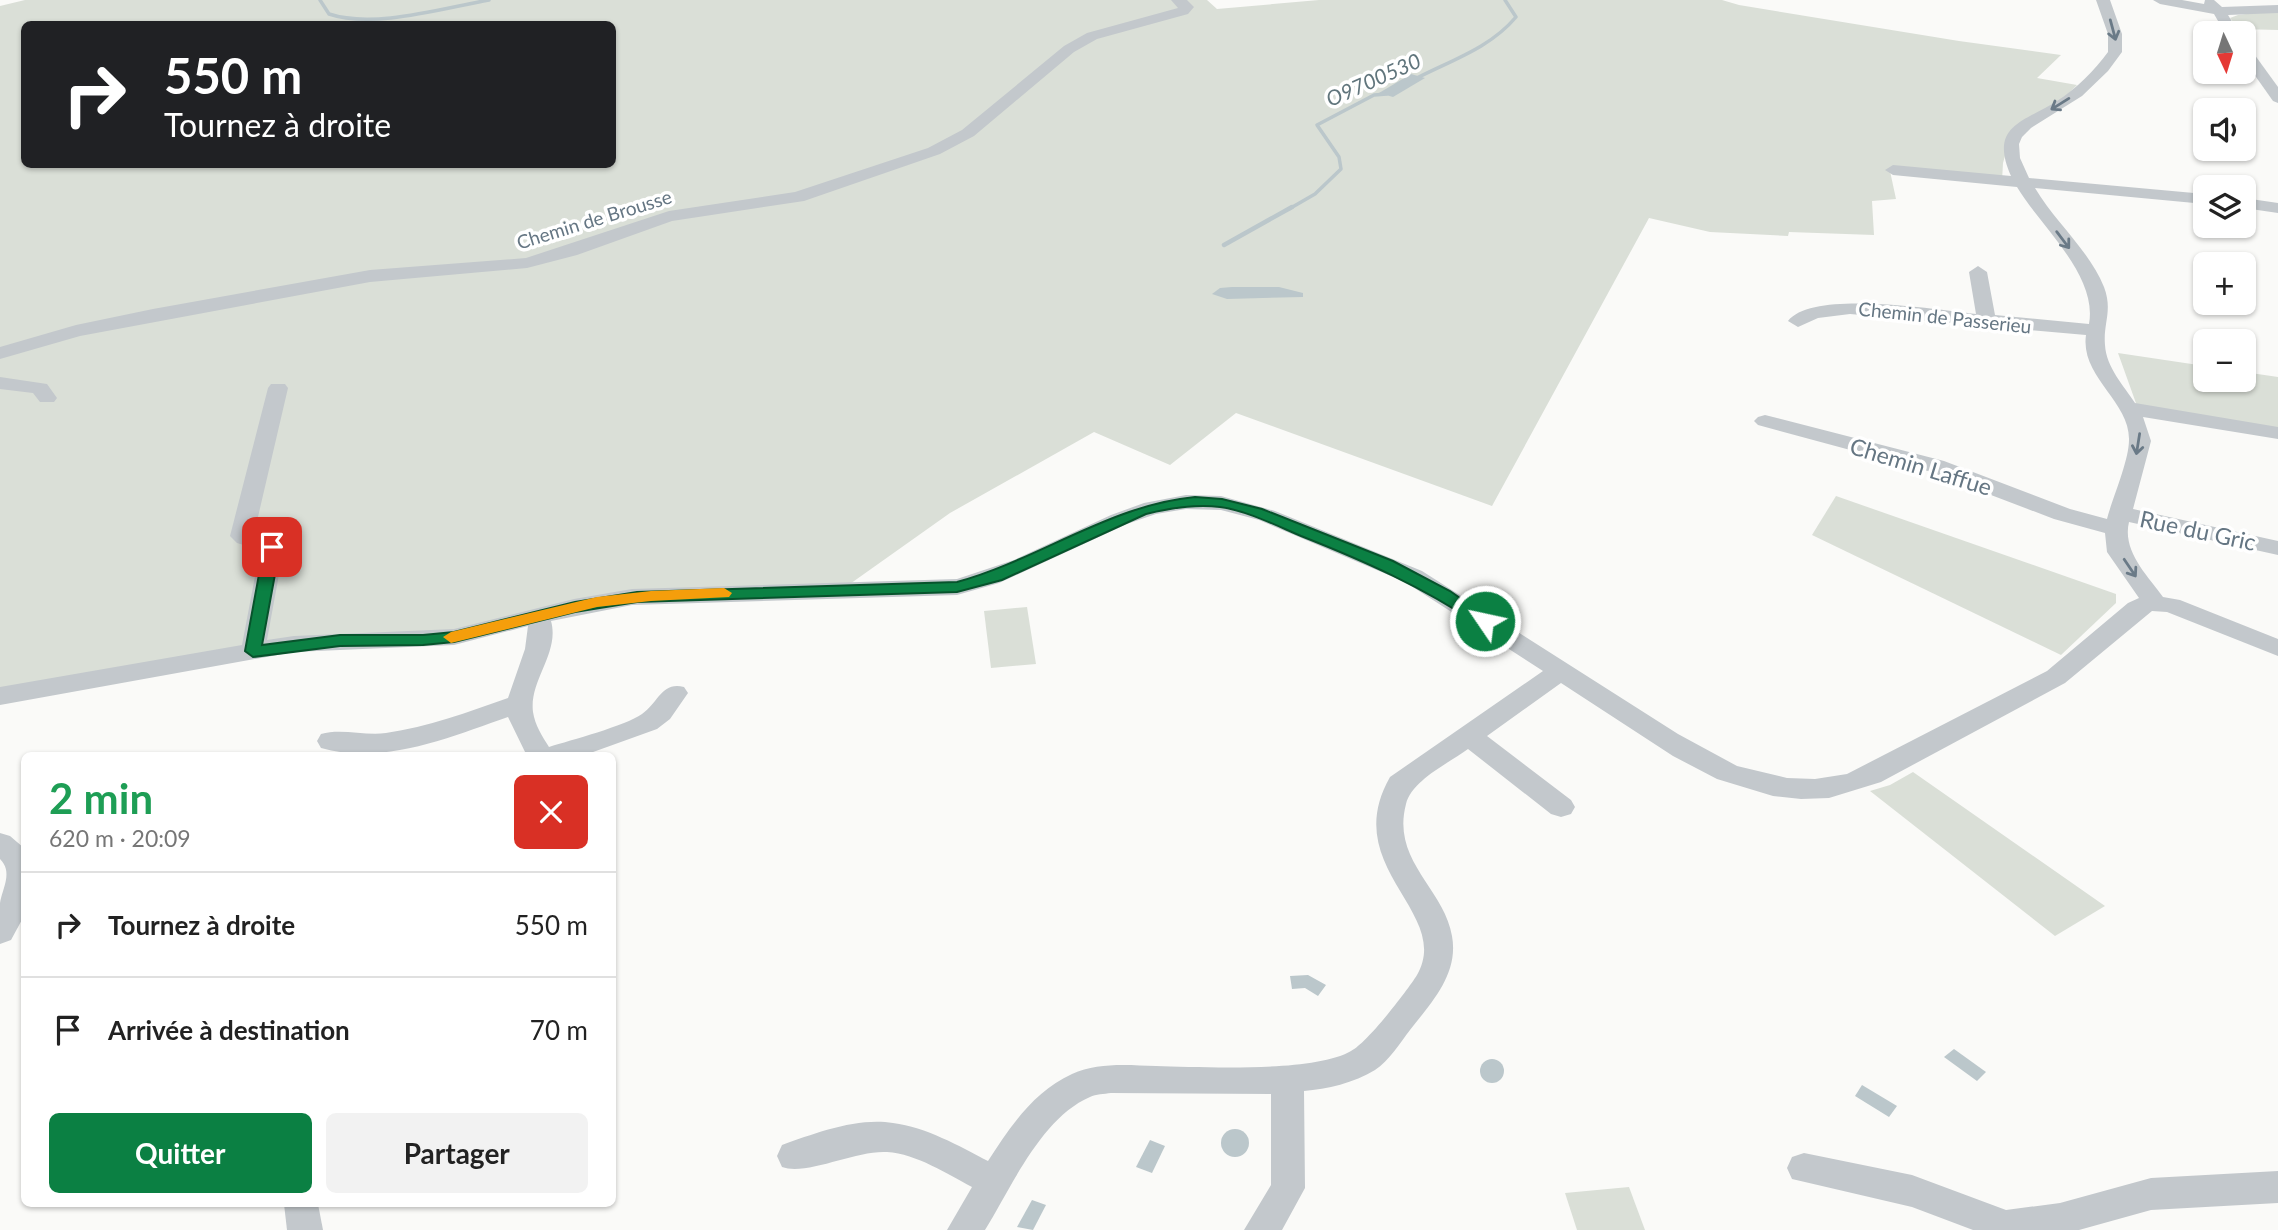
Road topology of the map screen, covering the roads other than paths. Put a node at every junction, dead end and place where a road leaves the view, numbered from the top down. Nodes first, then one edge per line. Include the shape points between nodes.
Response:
1 (1178, 0) edge
2 (2103, 0) edge
3 (2160, 0) edge
4 (2207, 0) edge
5 (2278, 9) edge
6 (2219, 10) junction
7 (2225, 21) edge
8 (2256, 67) edge
9 (2278, 98) edge
10 (1893, 170) dead end
11 (2025, 183) junction
12 (2193, 198) edge
13 (2256, 205) edge
14 (2278, 208) edge
15 (1978, 272) dead end
16 (1798, 321) dead end
17 (1987, 322) junction
18 (2095, 330) junction
19 (0, 353) edge
20 (0, 383) edge
21 (271, 394) dead end
22 (47, 398) dead end
23 (2129, 408) junction
24 (1765, 421) dead end
25 (2278, 433) edge
26 (2117, 521) junction
27 (2278, 548) edge
28 (2155, 603) junction
29 (538, 616) junction
30 (2278, 648) edge
31 (253, 651) junction
32 (1572, 679) junction
33 (675, 693) dead end
34 (0, 696) edge
35 (519, 704) junction
36 (1468, 735) junction
37 (330, 741) dead end
38 (538, 752) edge
39 (564, 752) edge
40 (1561, 807) dead end
41 (0, 844) edge
42 (0, 932) edge
43 (1287, 1079) junction
44 (794, 1156) dead end
45 (1804, 1168) dead end
46 (996, 1182) junction
47 (2278, 1187) edge
48 (301, 1207) edge
49 (305, 1230) edge
50 (965, 1230) edge
51 (1262, 1230) edge

1 - 19 street, Chemin de Brousse via 1187,7 1183,11 1092,36 1069,49 968,133 946,145 798,197 669,216 527,263 370,276 76,331
2 -> 11 street via 2117,48 2112,60 2065,103 2016,133 2011,145 2013,160
3 - 6 street
4 - 6 street
5 - 6 street
6 - 7 street
8 - 9 street
10 - 11 street
11 - 12 street
11 -> 18 street via 2089,275 2100,311
13 - 14 street
15 - 17 street
16 - 17 street, Chemin de Passerieu via 1813,313 1850,307
17 - 18 street, Chemin de Passerieu
18 - 23 street via 2096,352
20 - 22 street via 40,388
21 - 31 street via 242,536 272,547
23 - 25 street
23 -> 26 street via 2140,441
24 - 26 street, Chemin Laffue via 1936,466 2063,514
26 - 27 street, Rue du Gric
26 -> 28 street via 2119,552
28 - 30 street via 2171,605
28 - 32 street via 2137,609 2056,677 1975,722 1852,784 1808,790 1756,783 1731,774
29 - 31 street via 441,639 340,640
29 - 32 street via 597,602 651,596 957,587 997,576 1140,511 1208,502 1257,512 1401,570
29 - 35 street via 543,629
31 - 34 street
32 - 36 street
33 - 39 street via 648,723
35 - 37 street via 395,742 350,745
35 - 38 street
36 - 40 street
36 - 43 street via 1400,784 1387,819 1391,844 1437,932 1437,967 1426,988 1364,1061 1333,1073
41 - 42 street via 16,857 21,869 16,903
43 - 46 street via 1111,1079 1085,1084 1043,1112
43 - 51 street via 1287,1188
44 - 46 street via 892,1137
45 - 47 street via 1912,1191 2006,1226 2060,1219 2151,1194
46 - 50 street
48 - 49 street

